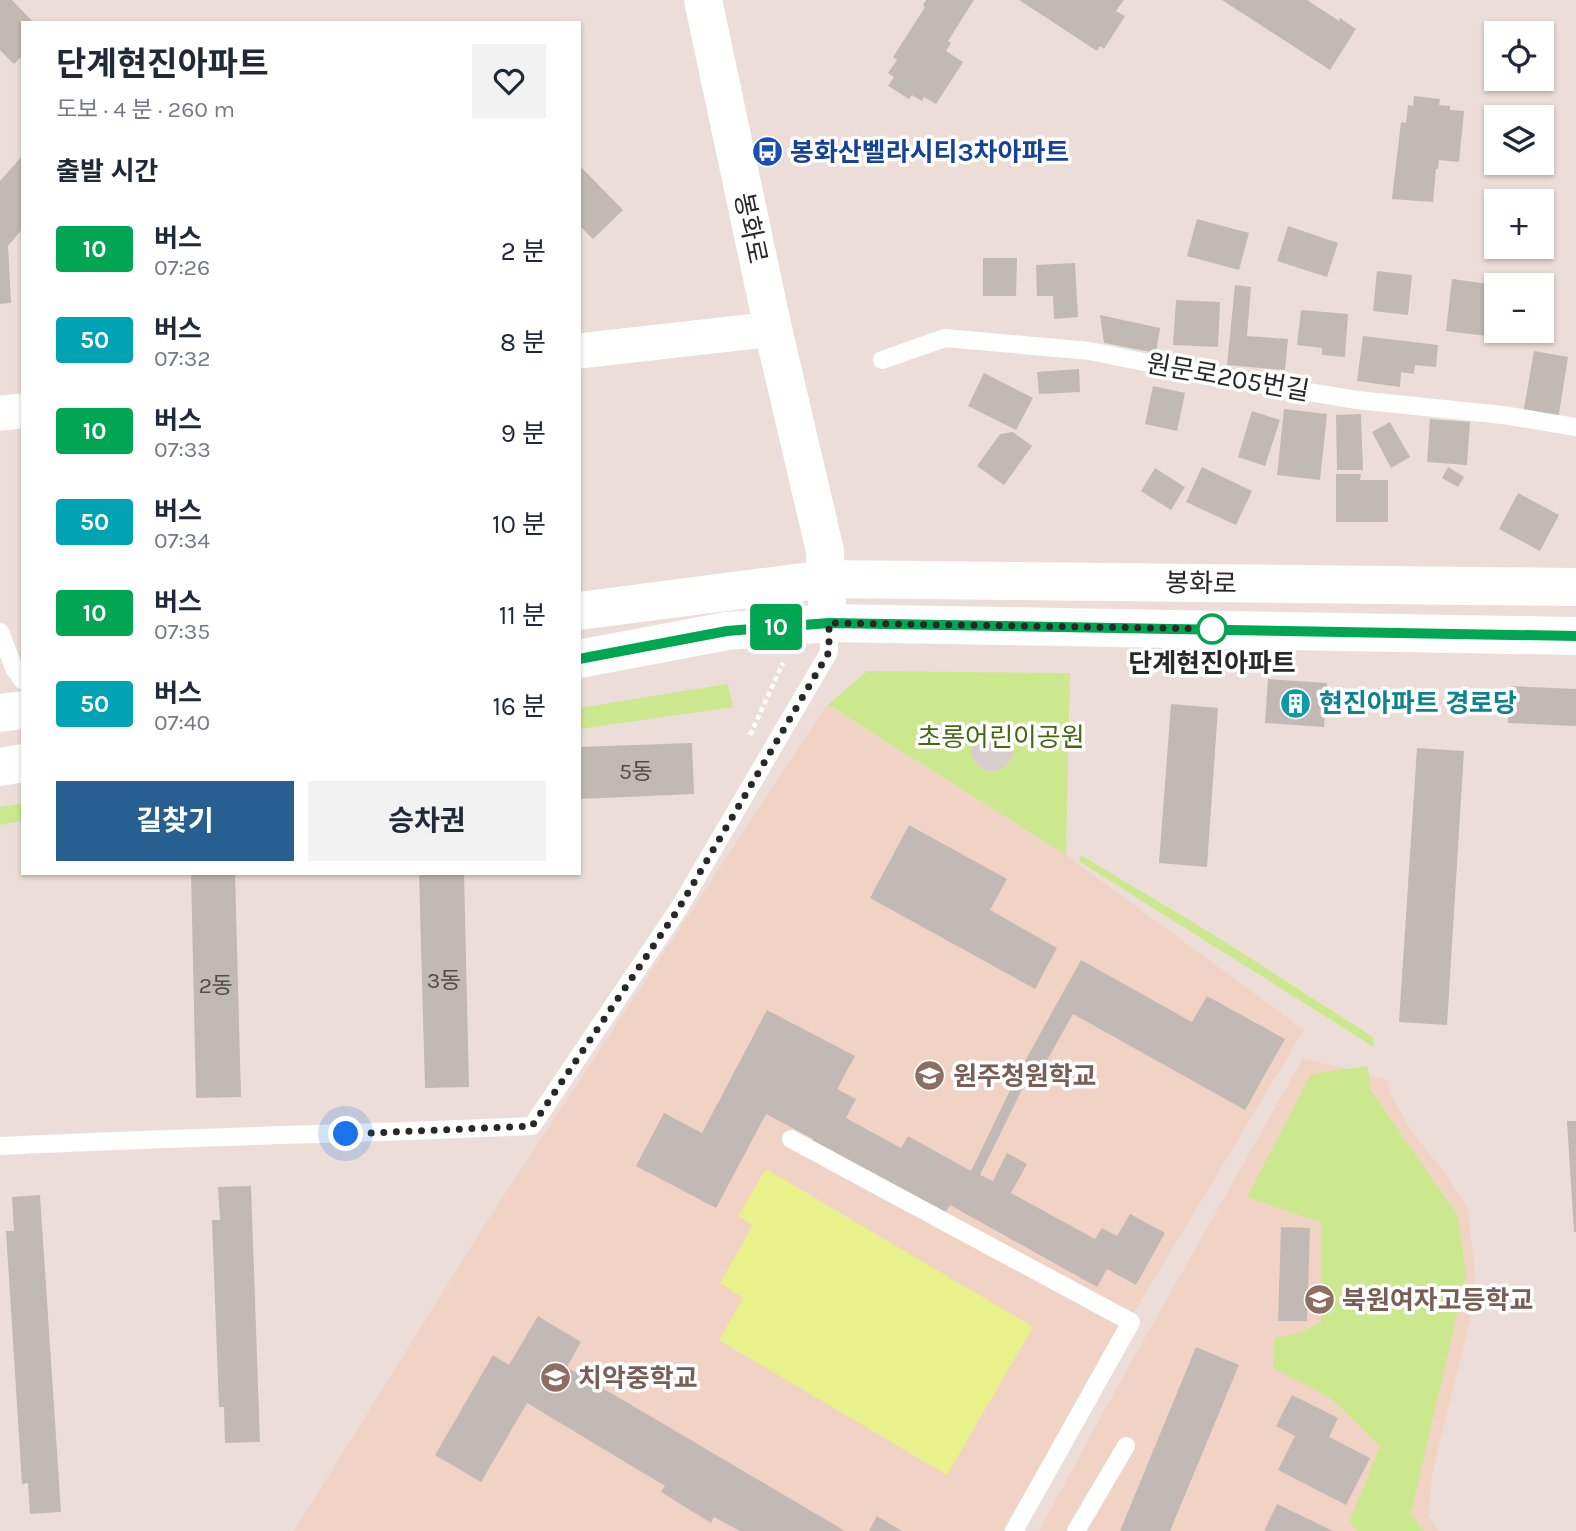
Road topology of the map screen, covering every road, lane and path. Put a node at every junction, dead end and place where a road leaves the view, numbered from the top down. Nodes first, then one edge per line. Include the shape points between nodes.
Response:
1 (703, 0) edge
2 (773, 329) junction
3 (581, 351) edge
4 (882, 359) dead end
5 (21, 411) edge
6 (0, 413) edge
7 (1576, 427) edge
8 (826, 579) junction
9 (1576, 587) edge
10 (581, 611) edge
11 (829, 623) junction
12 (0, 632) edge
13 (1576, 636) edge
14 (581, 659) edge
15 (21, 678) edge
16 (21, 710) edge
17 (0, 713) edge
18 (21, 763) edge
19 (0, 767) edge
20 (791, 1139) dead end
21 (0, 1146) edge
22 (1126, 1446) dead end
23 (1014, 1531) edge
24 (1076, 1531) edge

1 - 2 street, 봉화로
2 - 3 street
2 - 8 street, 봉화로 via 825,551
4 - 7 lane, 원문로205번길 via 945,338 1090,351 1344,398
5 - 6 street
8 - 9 street, 봉화로
8 - 10 street, 봉화로
8 - 11 street
11 - 13 street, 봉화로
11 - 14 street, 봉화로 via 727,631
11 - 21 lane via 829,652 679,908 532,1126
12 - 15 lane
16 - 17 street
18 - 19 street
20 - 23 lane via 1131,1322
22 - 24 lane

